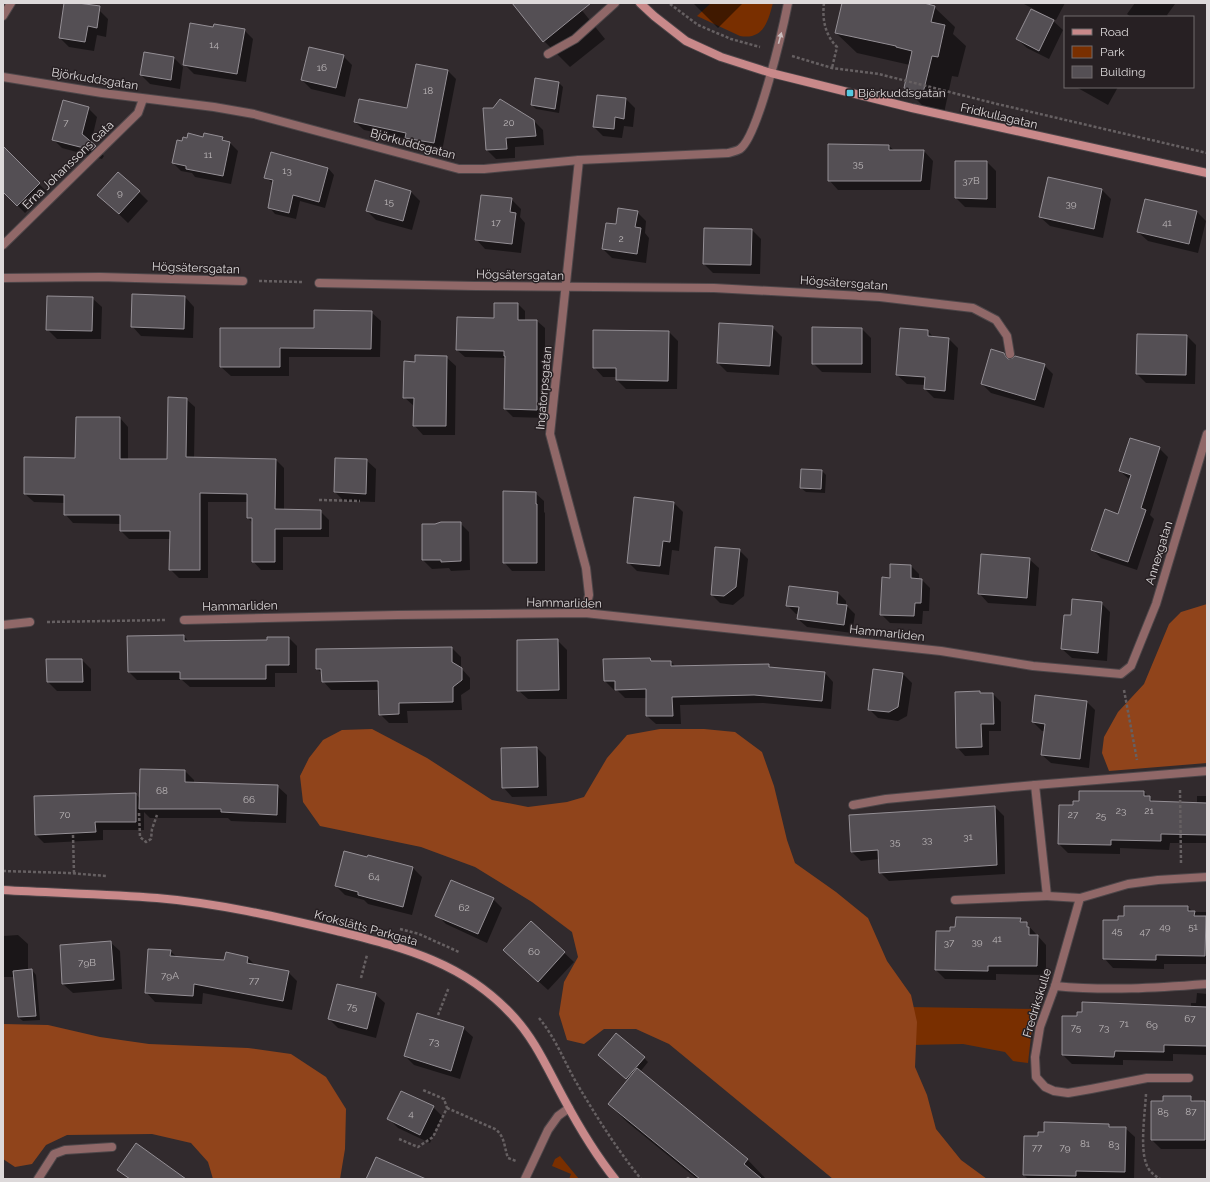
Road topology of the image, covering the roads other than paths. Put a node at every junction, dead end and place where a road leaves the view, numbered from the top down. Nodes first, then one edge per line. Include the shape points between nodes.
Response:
1 (11, 3) edge
2 (616, 3) edge
3 (640, 3) edge
4 (788, 3) edge
5 (3, 16) edge
6 (548, 54) dead end
7 (771, 73) junction
8 (3, 77) edge
9 (143, 99) junction
10 (579, 160) junction
11 (1207, 173) edge
12 (3, 245) edge
13 (3, 278) edge
14 (243, 281) road end
15 (318, 283) road end
16 (566, 287) junction
17 (1010, 354) dead end
18 (1207, 434) edge
19 (585, 613) junction
20 (184, 620) road end
21 (30, 622) road end
22 (3, 625) edge
23 (1122, 674) joint
24 (1207, 771) edge
25 (1036, 785) junction
26 (853, 804) dead end
27 (1207, 877) edge
28 (3, 890) edge
29 (1047, 896) junction
30 (1080, 898) junction
31 (955, 900) dead end
32 (1207, 984) edge
33 (1055, 986) junction
34 (1188, 1078) dead end
35 (569, 1108) junction
36 (112, 1147) dead end
37 (38, 1179) edge
38 (525, 1179) edge
39 (615, 1179) edge

1 - 5 street
2 - 6 street via 575,39
3 - 7 street, Fridkullagatan via 686,41 721,57
7 -> 4 street, Björkuddsgatan
7 - 10 street, Björkuddsgatan via 749,138 740,149 728,153
7 - 11 street, Fridkullagatan via 912,108
8 - 9 street, Björkuddsgatan
9 - 10 street, Björkuddsgatan via 254,114 459,169
9 - 12 street, Erna Johanssons Gata via 138,113
10 - 16 street, Ingatorpsgatan
13 - 14 street, Högsätersgatan via 100,277
15 - 16 street, Högsätersgatan
16 - 17 street, Högsätersgatan via 714,288 880,297 973,308 996,320 1007,336
16 - 19 street, Ingatorpsgatan via 550,434 586,568 589,595
18 - 23 street, Annexgatan via 1156,604 1131,666
19 - 20 street, Hammarliden
19 - 23 street, Hammarliden via 941,651 1033,666
21 - 22 street
24 - 25 street
25 - 26 street
25 - 29 street
27 - 30 street via 1128,884
28 - 35 street, Krokslätts Parkgata via 156,898 203,904 319,927 415,953 464,975 489,993 519,1022 529,1033
29 - 30 street
29 - 31 street
30 - 33 street, Fredrikskulle
32 - 33 street via 1132,989
33 - 34 street, Fredrikskulle via 1040,1027 1035,1057 1036,1077 1045,1087 1068,1093 1147,1078
35 - 38 street via 558,1116 548,1130
35 - 39 street, Krokslätts Parkgata
36 - 37 street via 65,1150 54,1154

